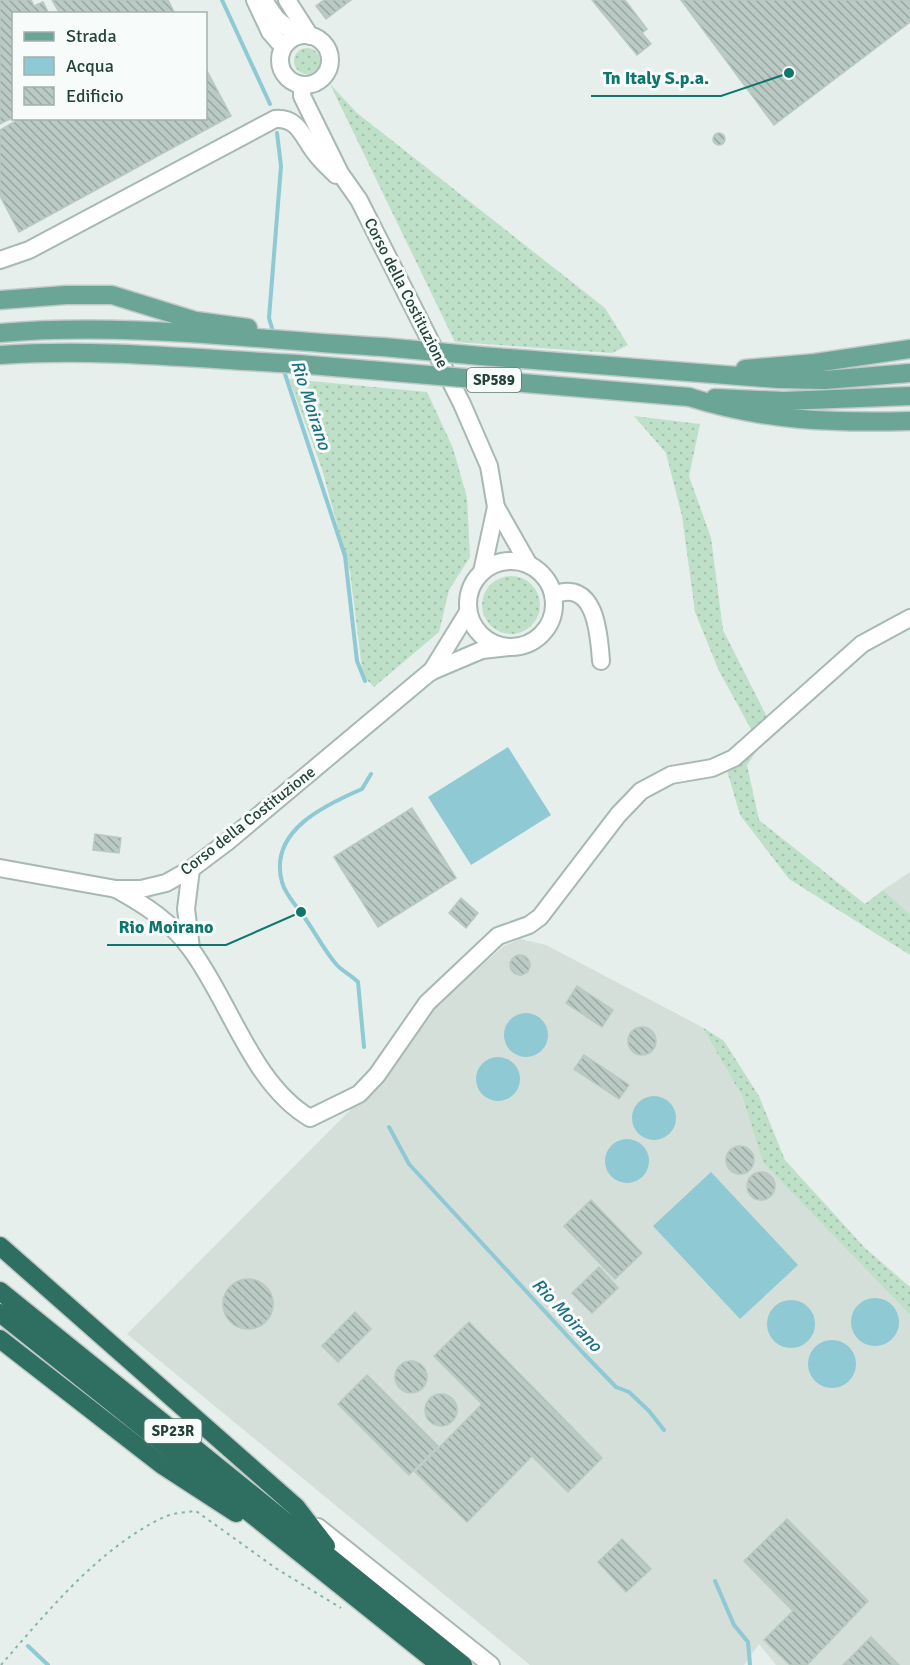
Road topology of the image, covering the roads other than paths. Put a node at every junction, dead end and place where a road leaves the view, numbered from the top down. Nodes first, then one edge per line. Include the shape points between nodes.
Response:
1 (255, 0) edge
2 (264, 0) edge
3 (287, 0) edge
4 (304, 36) junction
5 (283, 47) junction
6 (324, 76) junction
7 (302, 86) junction
8 (359, 200) junction
9 (0, 260) edge
10 (0, 300) edge
11 (0, 333) edge
12 (264, 339) junction
13 (910, 349) edge
14 (0, 356) edge
15 (910, 373) edge
16 (703, 374) junction
17 (689, 396) junction
18 (910, 396) edge
19 (910, 421) edge
20 (496, 507) junction
21 (529, 565) junction
22 (482, 572) junction
23 (553, 595) junction
24 (468, 612) junction
25 (910, 618) edge
26 (509, 647) junction
27 (600, 661) dead end
28 (430, 672) junction
29 (0, 868) edge
30 (191, 870) junction
31 (116, 889) junction
32 (191, 948) junction
33 (0, 1246) edge
34 (0, 1291) edge
35 (0, 1313) edge
36 (0, 1339) edge
37 (296, 1508) junction
38 (322, 1569) junction
39 (346, 1571) junction
40 (440, 1665) edge
41 (463, 1665) edge
42 (490, 1665) edge

1 - 5 street via 270,32
2 - 4 street via 276,18
3 - 4 street
4 - 5 street
4 - 6 street via 320,40 328,50 330,63
5 - 7 street via 279,61 284,75
6 - 7 street
6 - 8 street via 318,90 320,111
7 - 8 street, Corso della Costituzione via 302,96 340,173
8 - 9 street via 315,153 300,129 292,122 275,119 29,250
8 - 20 street, Corso della Costituzione via 480,441
10 - 12 main road via 112,295 196,321 248,327
11 - 12 main road, SP589 via 119,330
12 - 16 main road, SP589, bridge
13 - 16 main road
14 - 17 main road, SP589, bridge via 62,351 133,352
15 - 16 main road, SP589 via 825,380
17 - 18 main road, SP589 via 783,401
17 - 19 main road via 731,410 790,420
20 - 21 street
20 - 22 street
21 - 22 street via 505,561
21 - 23 street via 540,572
22 - 24 street via 468,597
23 - 26 street via 551,621 544,632 528,644
23 - 27 street via 562,591 573,593 589,604 598,627
24 - 26 street via 483,637
24 - 28 street
25 - 32 street via 862,644 734,758 712,768 671,775 641,791 540,917 498,936 427,1003 377,1075 359,1094 310,1118 291,1107 266,1076
26 - 28 street via 482,650
28 - 30 street, Corso della Costituzione
29 - 31 street, Corso della Costituzione
30 - 31 street, Corso della Costituzione via 153,887
30 - 32 street via 186,909
31 - 32 street via 156,912
33 - 37 highway
34 - 39 highway, SP23R
35 - 38 highway, SP23R
36 - 38 highway via 162,1465
37 - 39 highway
37 - 42 street
38 - 40 highway, SP23R
39 - 41 highway, SP23R

